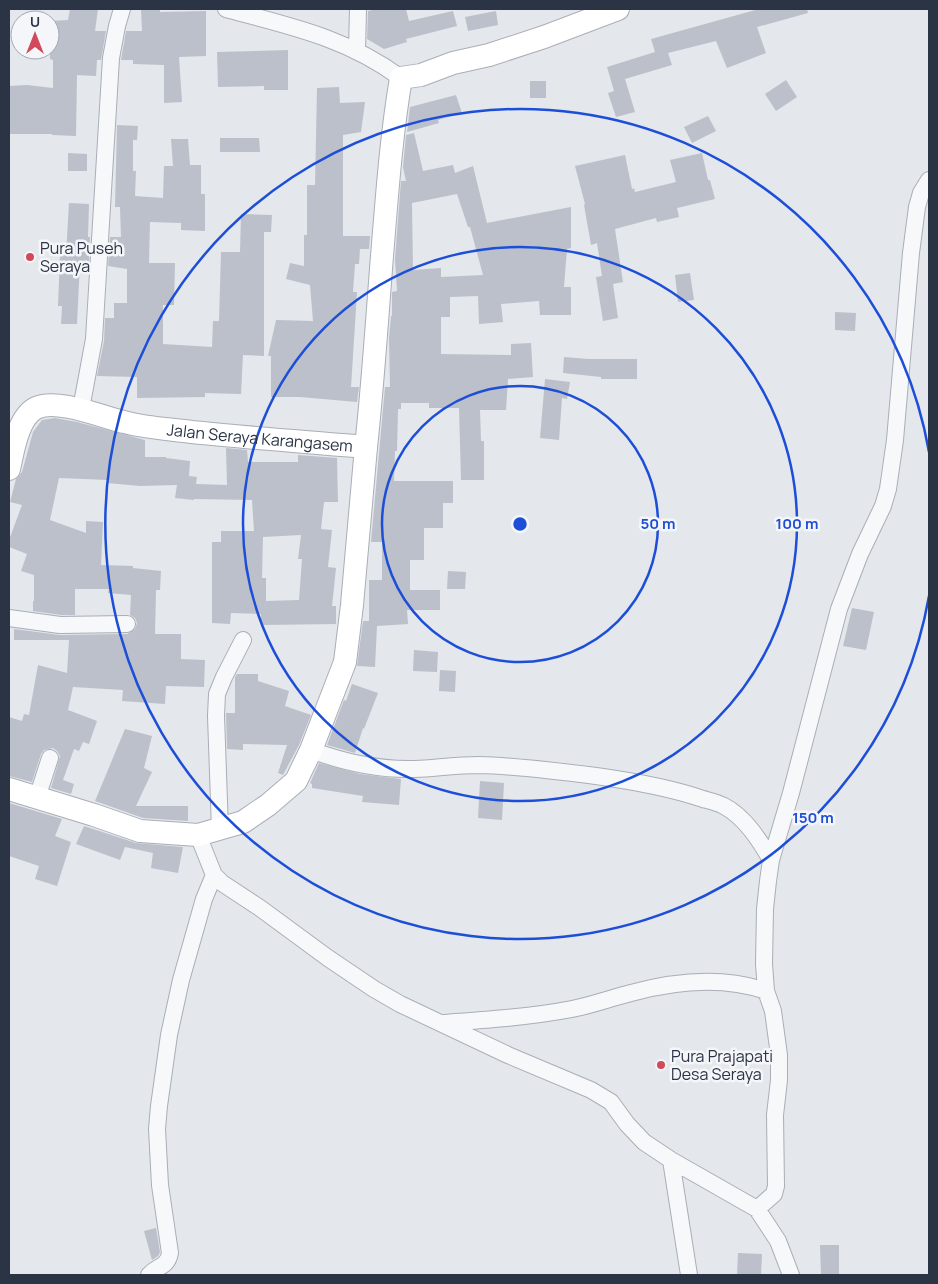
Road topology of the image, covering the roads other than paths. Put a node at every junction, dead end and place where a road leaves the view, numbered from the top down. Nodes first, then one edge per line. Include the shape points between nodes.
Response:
1 (122, 9) edge
2 (226, 9) edge
3 (358, 9) edge
4 (618, 9) edge
5 (358, 50) junction
6 (401, 78) junction
7 (929, 180) edge
8 (81, 409) junction
9 (366, 447) junction
10 (9, 469) edge
11 (9, 618) edge
12 (127, 624) dead end
13 (243, 640) dead end
14 (311, 750) junction
15 (50, 758) dead end
16 (9, 788) edge
17 (37, 798) junction
18 (220, 830) junction
19 (198, 836) junction
20 (771, 860) junction
21 (214, 875) junction
22 (766, 991) junction
23 (443, 1023) junction
24 (671, 1160) junction
25 (757, 1209) junction
26 (786, 1274) edge
27 (149, 1275) edge
28 (689, 1275) edge

1 - 8 street via 111,58 94,339
2 - 5 street via 304,30
3 - 5 street
4 - 6 street via 498,52
5 - 6 street
6 - 9 street, Jalan Seraya Karangasem via 386,197
7 - 20 street via 917,208 911,253 888,489 839,609
8 - 9 street, Jalan Seraya Karangasem via 141,426
8 - 10 street, Jalan Seraya Karangasem via 52,405 36,408 26,416
9 - 14 street via 345,662
11 - 12 street via 60,625
13 - 18 street via 218,694
14 - 18 street via 296,781 243,822
14 - 20 street via 338,760 385,768 529,767 685,792 724,806 738,816
15 - 17 street
16 - 17 street
17 - 19 street via 140,831
18 - 19 street
19 - 21 street
20 - 22 street via 764,934
21 - 23 street via 374,989
21 - 27 street via 181,980 169,1036 157,1129 160,1185 170,1253 166,1263
22 - 23 street via 732,983 680,982 552,1012
22 - 25 street via 773,1011 779,1055 775,1115 776,1186 774,1194
23 - 24 street via 611,1102 644,1142
24 - 25 street
24 - 28 street
25 - 26 street via 778,1241

